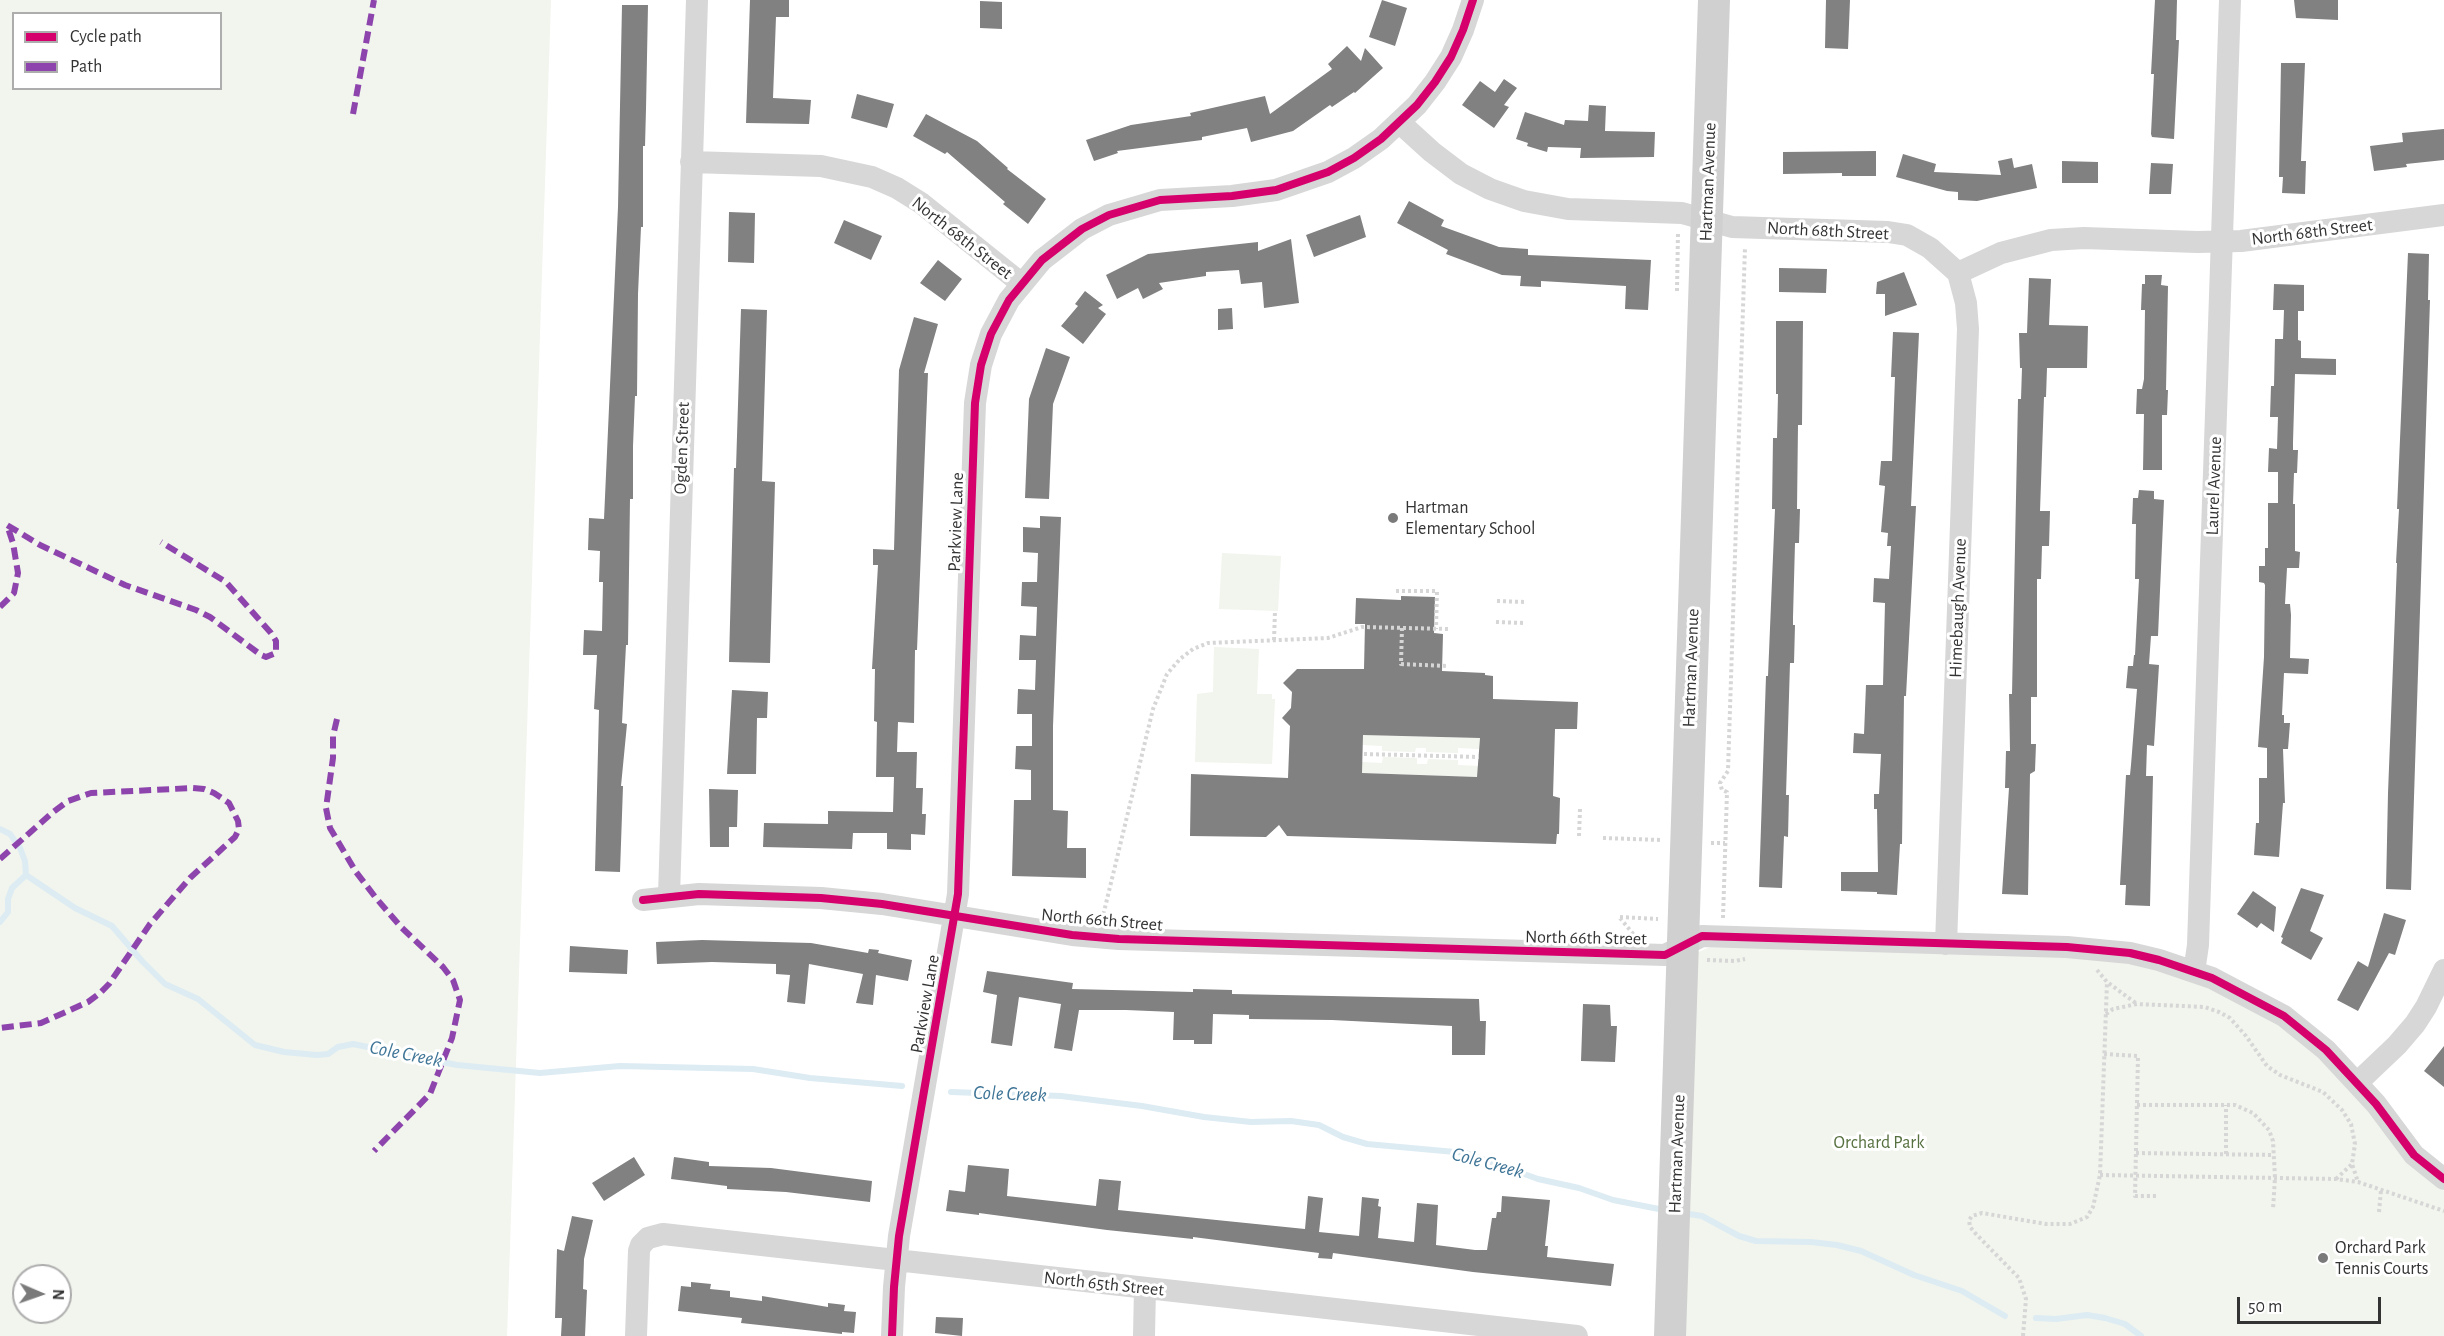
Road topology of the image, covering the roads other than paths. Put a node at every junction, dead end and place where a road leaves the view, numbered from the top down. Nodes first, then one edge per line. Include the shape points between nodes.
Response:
1 (697, 0) edge
2 (1473, 0) edge
3 (1714, 0) edge
4 (2230, 0) edge
5 (1399, 122) junction
6 (691, 162) junction
7 (2444, 215) edge
8 (1706, 220) junction
9 (2222, 242) junction
10 (1958, 273) junction
11 (1022, 284) junction
12 (669, 896) junction
13 (643, 900) dead end
14 (956, 916) junction
15 (1946, 944) junction
16 (1684, 946) junction
17 (2444, 970) edge
18 (2194, 972) junction
19 (2358, 1083) junction
20 (2444, 1179) edge
21 (897, 1261) junction
22 (1145, 1288) junction
23 (1382, 1325) edge
24 (636, 1336) edge
25 (892, 1336) edge
26 (1144, 1336) edge
27 (1577, 1336) edge
28 (1670, 1336) edge

1 - 6 street, Ogden Street
2 - 5 street, Parkview Lane via 1451,57 1423,98
3 - 8 main road, Hartman Avenue
4 - 9 street, Laurel Avenue
5 - 8 street, North 68th Street via 1444,163 1505,195 1568,208 1682,213
5 - 11 street, Parkview Lane via 1354,158 1299,184 1252,195 1160,200 1109,216 1057,247
6 - 11 street, North 68th Street via 821,165 872,177 921,203
6 - 12 street, Ogden Street
7 - 9 street, North 68th Street
8 - 10 street, North 68th Street via 1732,227 1907,235 1930,248
8 - 16 main road, Hartman Avenue
9 - 10 street, North 68th Street via 2051,240 2001,253
9 - 18 street, Laurel Avenue
10 - 15 street, Himebaugh Avenue via 1968,329
11 - 14 street, Parkview Lane via 992,334 981,365 975,403
12 - 13 street, North 66th Street
12 - 14 street, North 66th Street via 821,898
14 - 16 street, North 66th Street via 1119,939 1665,955
14 - 21 street, Parkview Lane
15 - 16 street, North 66th Street via 1702,936
15 - 18 street, North 66th Street via 2088,948 2149,958
16 - 28 main road, Hartman Avenue
17 - 19 street via 2415,1024
18 - 19 street, North 66th Street via 2237,989 2284,1016
19 - 20 street, North 66th Street via 2414,1155
21 - 22 street, North 65th Street
21 - 24 street, North 65th Street via 663,1234 648,1238 639,1251
21 - 25 street, Parkview Lane
22 - 23 street, North 65th Street
22 - 26 street
23 - 27 street, North 65th Street

